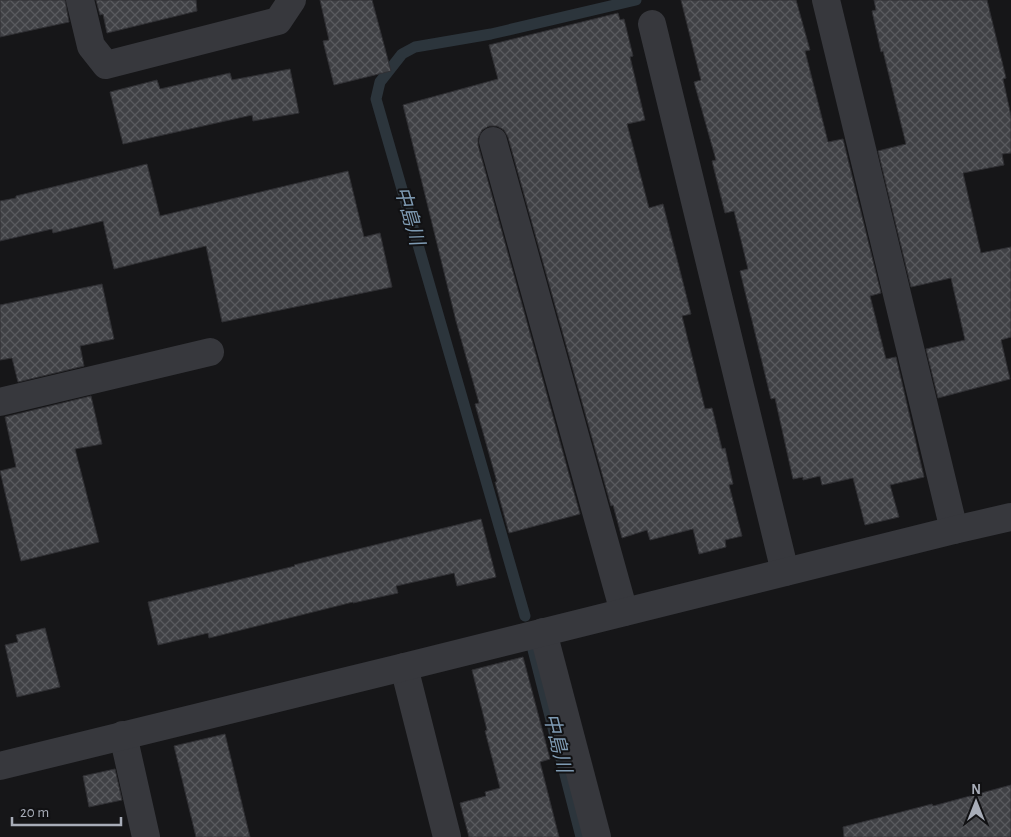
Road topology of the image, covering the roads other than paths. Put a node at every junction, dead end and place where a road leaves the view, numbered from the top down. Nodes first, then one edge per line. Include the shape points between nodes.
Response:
1 (80, 0) edge
2 (292, 0) edge
3 (826, 0) edge
4 (652, 24) dead end
5 (493, 141) dead end
6 (210, 352) dead end
7 (0, 402) edge
8 (1011, 517) edge
9 (954, 530) junction
10 (785, 572) junction
11 (624, 612) junction
12 (544, 632) junction
13 (404, 667) junction
14 (123, 735) junction
15 (0, 766) edge
16 (146, 837) edge
17 (447, 837) edge
18 (597, 837) edge

1 - 2 street via 91,46 106,65 278,22
3 - 9 street
4 - 10 street
5 - 11 street
6 - 7 street
8 - 9 street
9 - 10 street
10 - 11 street
11 - 12 street
12 - 13 street
12 - 18 street
13 - 14 street
13 - 17 street
14 - 15 street
14 - 16 street

